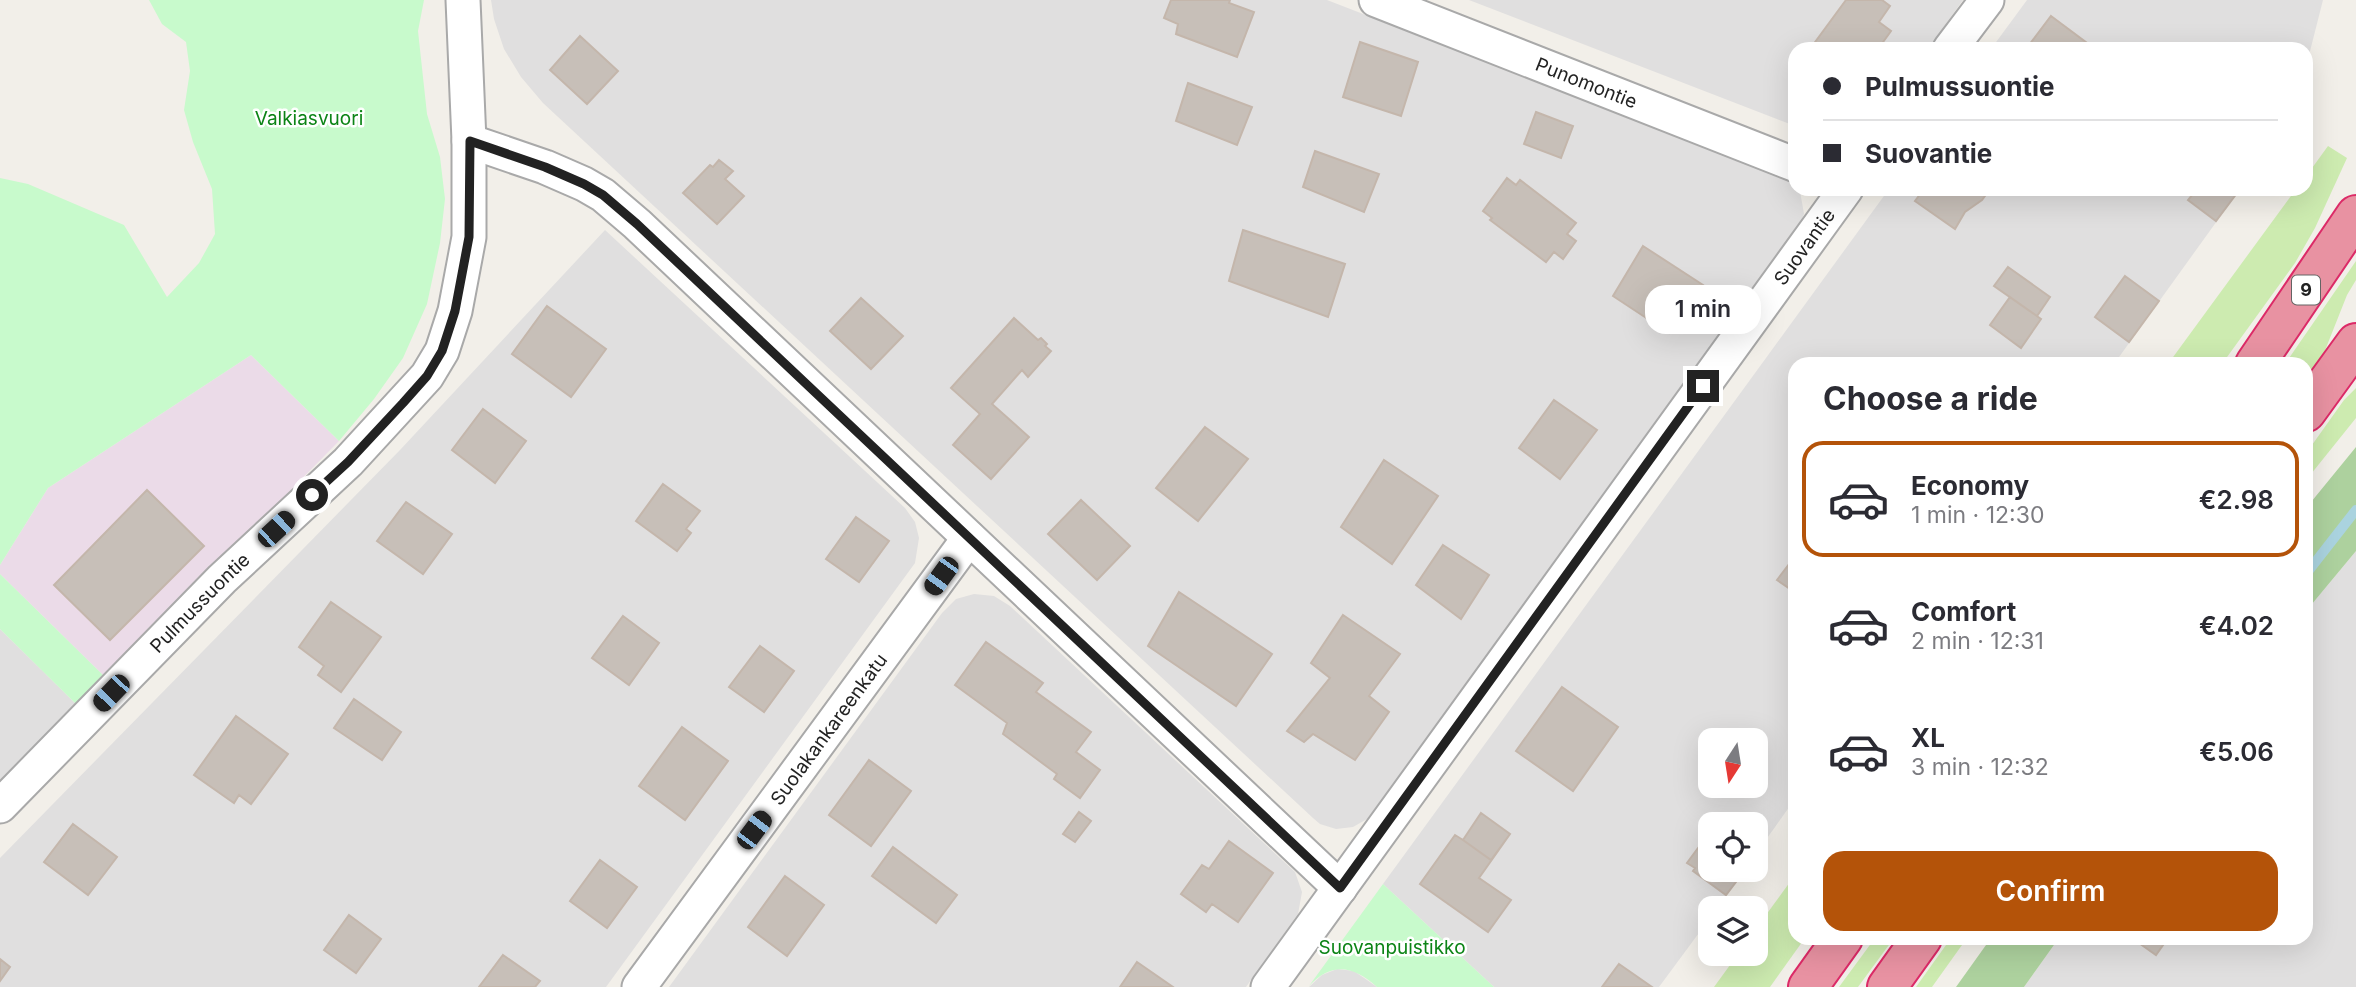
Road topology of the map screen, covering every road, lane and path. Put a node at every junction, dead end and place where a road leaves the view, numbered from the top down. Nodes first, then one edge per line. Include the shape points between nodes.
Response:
1 (463, 0) edge
2 (1376, 0) edge
3 (1987, 0) edge
4 (1955, 42) edge
5 (470, 141) junction
6 (1788, 162) edge
7 (1841, 196) edge
8 (2356, 215) edge
9 (2356, 343) edge
10 (2260, 357) edge
11 (2313, 402) edge
12 (969, 538) junction
13 (0, 806) edge
14 (1340, 888) junction
15 (1838, 945) edge
16 (1917, 945) edge
17 (639, 987) edge
18 (1268, 987) edge
19 (1808, 987) edge
20 (1887, 987) edge

1 - 5 street, Pulmussuontie
2 - 6 street, Punomontie
3 - 4 street
5 - 12 street via 545,167 603,195
5 - 13 street, Pulmussuontie via 469,237 455,311 442,351 427,376 348,462 222,579
7 - 14 street, Suovantie
8 - 10 highway, 9
9 - 11 highway
12 - 14 street
12 - 17 street, Suolakankareenkatu
14 - 18 street, Suovantie
15 - 19 highway
16 - 20 highway

